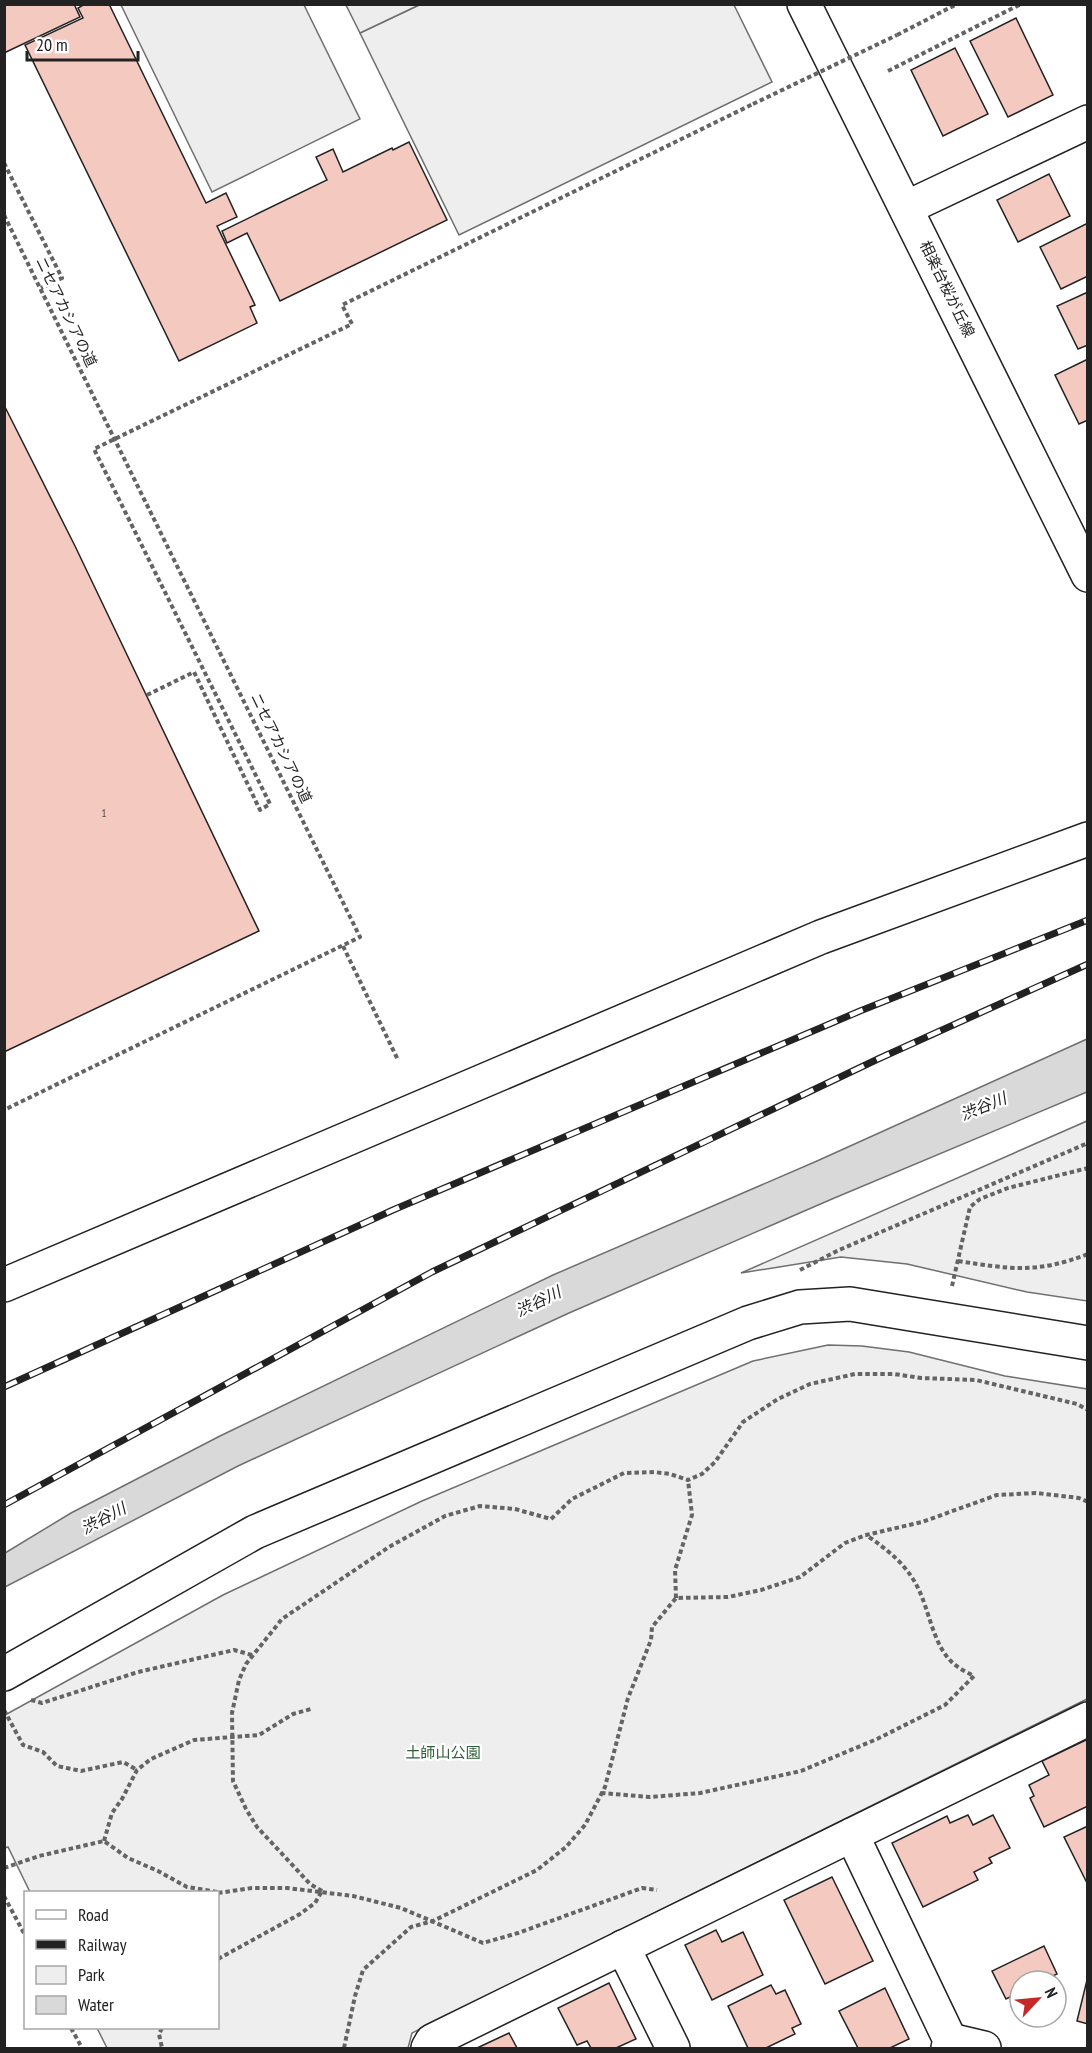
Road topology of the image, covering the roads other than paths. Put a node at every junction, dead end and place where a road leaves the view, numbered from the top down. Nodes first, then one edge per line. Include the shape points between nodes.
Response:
1 (804, 4) edge
2 (1084, 133) edge
3 (906, 207) junction
4 (1088, 575) edge
5 (1088, 839) edge
6 (4, 1285) edge
7 (1088, 1343) edge
8 (13, 1686) edge
9 (1088, 1719) edge
10 (852, 1835) junction
11 (623, 1947) junction
12 (949, 2044) edge
13 (428, 2049) edge
14 (672, 2049) edge
15 (984, 2049) edge

1 - 3 street, 相楽台桜が丘線
2 - 3 street
3 - 4 street, 相楽台桜が丘線
5 - 6 street via 821,937
7 - 8 street via 850,1304 800,1307 748,1323 255,1532
9 - 10 street
10 - 11 street
10 - 12 street
11 - 13 street via 432,2041
11 - 14 street
12 - 15 street

